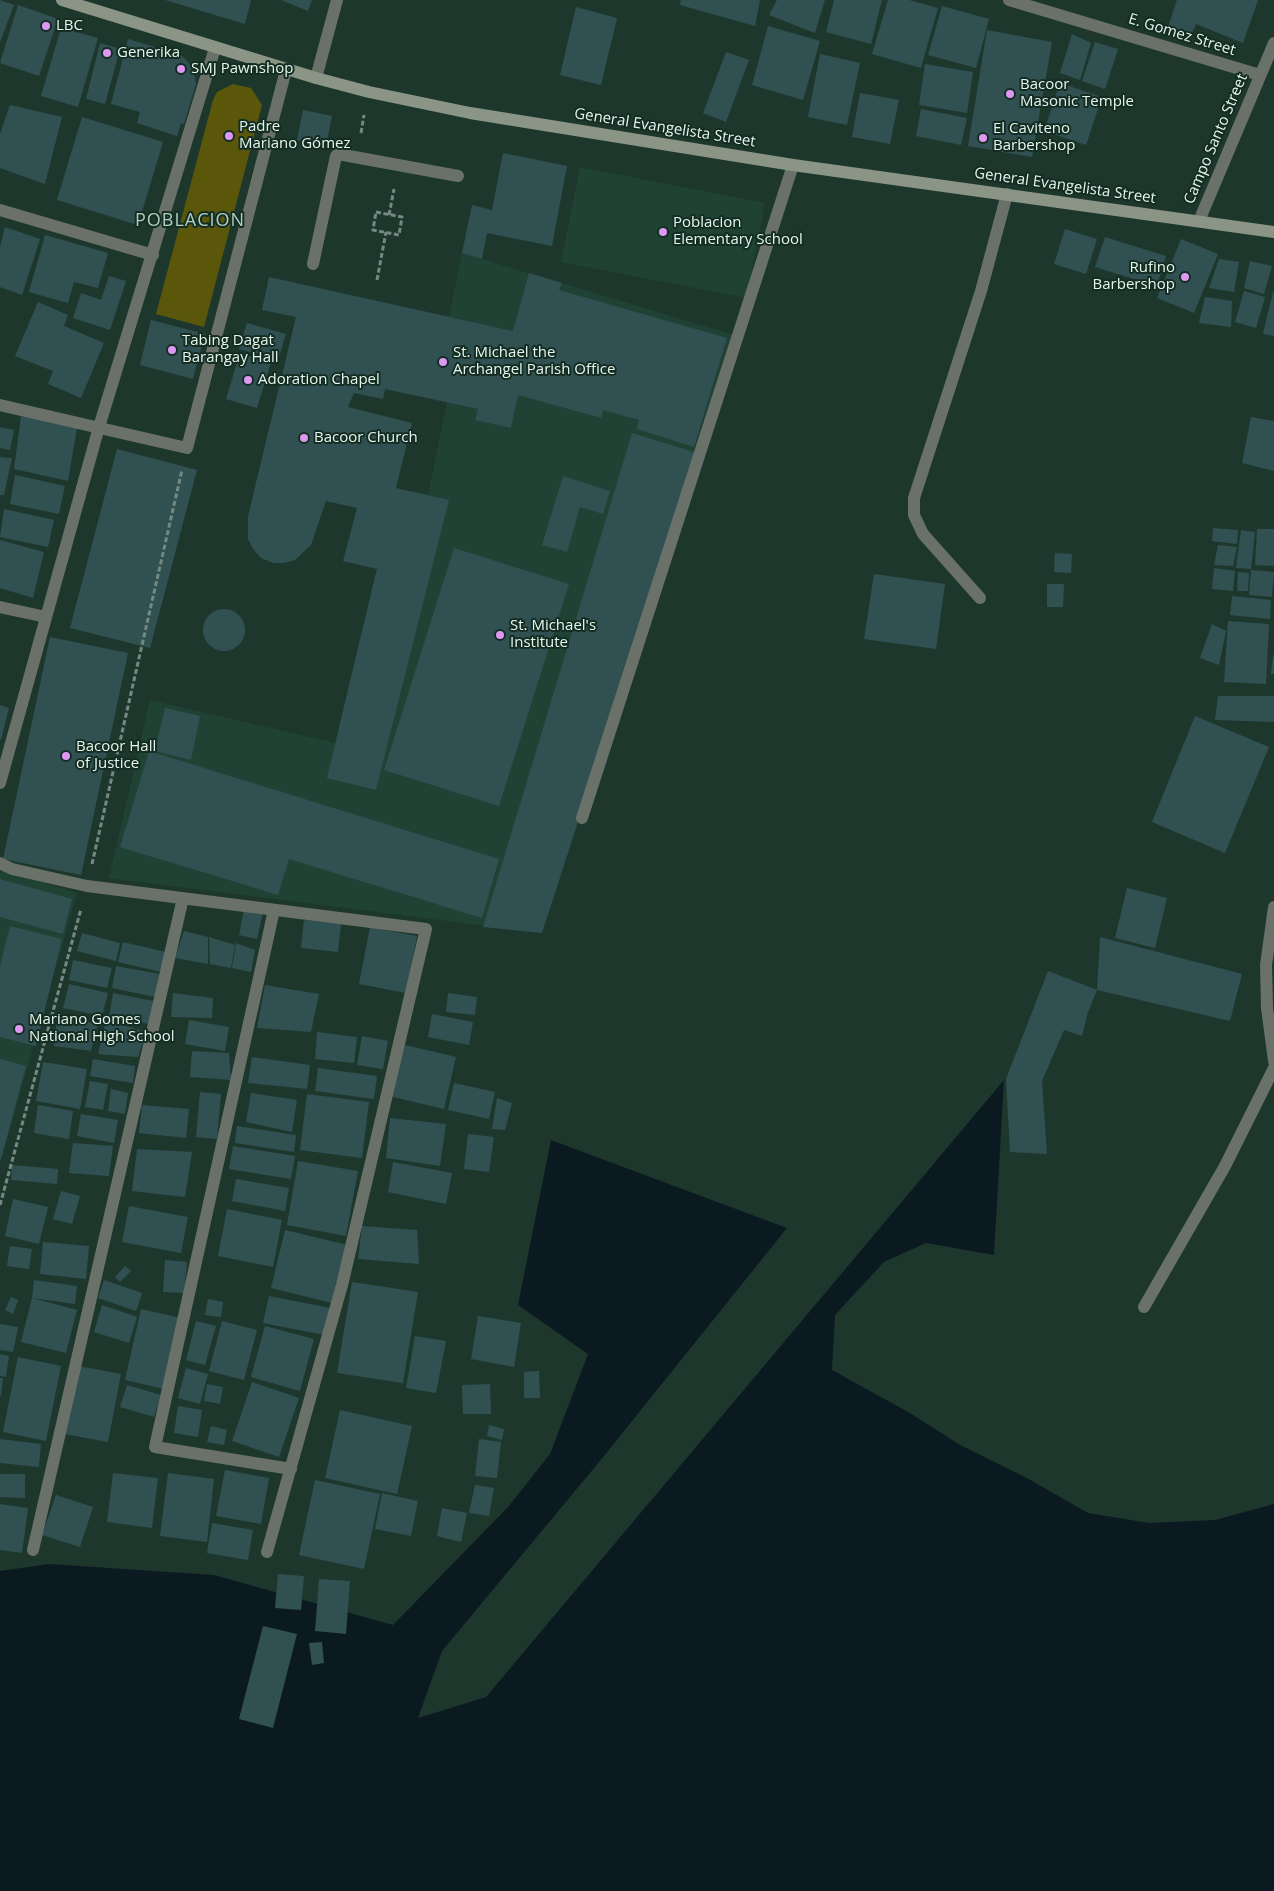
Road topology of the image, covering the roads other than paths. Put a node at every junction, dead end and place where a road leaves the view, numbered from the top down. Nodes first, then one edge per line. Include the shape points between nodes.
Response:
1 (62, 0) edge
2 (337, 0) edge
3 (1009, 0) edge
4 (1274, 43) edge
5 (215, 48) junction
6 (286, 70) junction
7 (1260, 75) junction
8 (316, 78) junction
9 (793, 165) junction
10 (458, 176) dead end
11 (1007, 194) junction
12 (0, 210) edge
13 (1199, 221) junction
14 (1274, 232) edge
15 (153, 256) junction
16 (313, 264) dead end
17 (0, 405) edge
18 (99, 427) junction
19 (980, 598) dead end
20 (0, 607) edge
21 (46, 617) junction
22 (0, 783) edge
23 (582, 818) dead end
24 (0, 863) edge
25 (183, 898) junction
26 (1274, 907) edge
27 (274, 910) junction
28 (1274, 1061) edge
29 (1274, 1068) edge
30 (1144, 1307) dead end
31 (291, 1469) junction
32 (33, 1550) dead end
33 (267, 1552) dead end

1 - 5 main road, General Evangelista Street
2 - 8 street
3 - 7 street, E. Gomez Street
4 - 7 street, Campo Santo Street
5 - 6 main road, General Evangelista Street
5 - 15 street
6 - 8 main road, General Evangelista Street
6 - 18 street via 187,448
7 - 13 street, Campo Santo Street
8 - 9 main road, General Evangelista Street via 478,114
9 - 11 main road, General Evangelista Street
9 - 23 street
10 - 16 street via 358,156 336,156
11 - 13 main road, General Evangelista Street
11 - 19 street via 981,291 914,498 914,515 922,534
12 - 15 street
13 - 14 main road, General Evangelista Street
15 - 18 street
17 - 18 street
18 - 21 street
20 - 21 street
21 - 22 street
24 - 25 street via 12,869 87,886
25 - 27 street
25 - 32 street
26 - 28 street via 1266,965 1267,1008
27 - 31 street via 155,1447
27 - 31 street via 426,929 342,1284
29 - 30 street via 1225,1166
31 - 33 street

